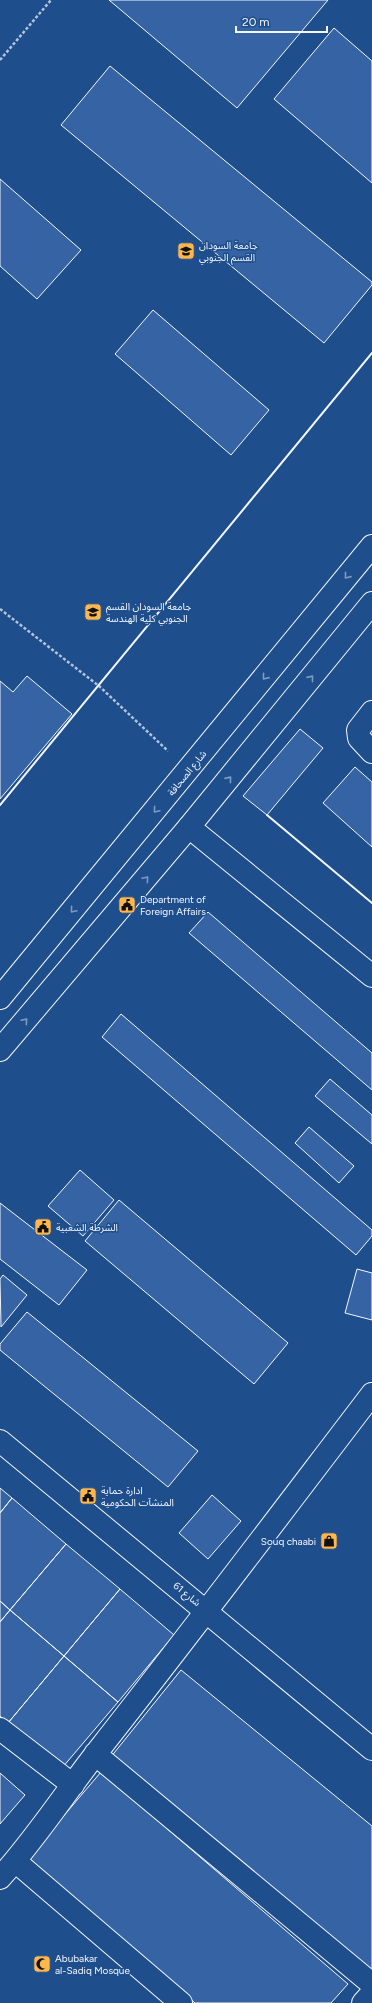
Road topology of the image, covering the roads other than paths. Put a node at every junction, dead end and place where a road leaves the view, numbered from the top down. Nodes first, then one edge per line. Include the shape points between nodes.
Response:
1 (372, 546) edge
2 (372, 604) edge
3 (372, 712) edge
4 (372, 752) edge
5 (189, 827) junction
6 (372, 976) edge
7 (0, 998) edge
8 (0, 1050) edge
9 (372, 1394) edge
10 (0, 1441) edge
11 (208, 1611) junction
12 (0, 1729) edge
13 (372, 1749) edge
14 (95, 1754) junction
15 (73, 1785) junction
16 (15, 1861) junction
17 (0, 1878) edge
18 (372, 1984) edge
19 (372, 1993) edge
20 (181, 2003) edge
21 (363, 2003) edge

1 -> 7 street, شارع الصحافة
5 -> 2 street
3 - 4 street via 358,730 359,738
5 - 6 street
8 -> 5 street
9 - 11 street
10 - 11 street, شارع 61
11 - 13 street, شارع 61
11 - 14 street
12 - 15 street
14 - 15 street
14 - 18 street
15 - 16 street
16 - 17 street
16 - 20 street
19 - 21 street

